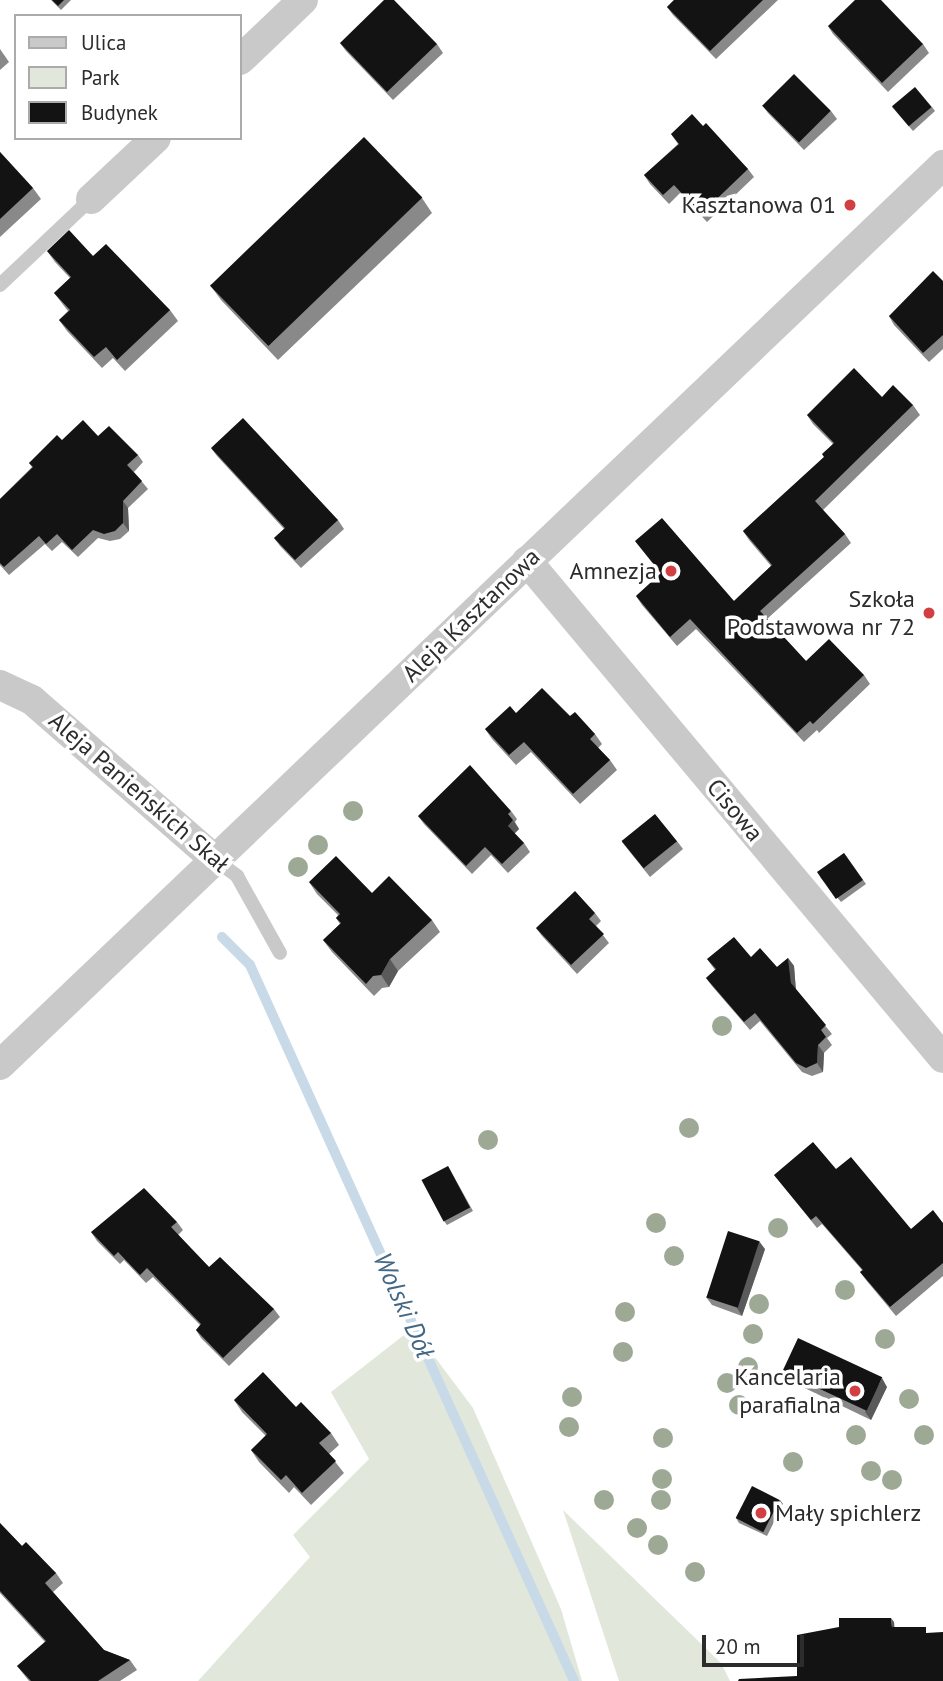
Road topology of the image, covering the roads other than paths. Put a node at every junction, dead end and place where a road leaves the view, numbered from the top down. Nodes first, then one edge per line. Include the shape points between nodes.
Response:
1 (303, 0) edge
2 (242, 58) edge
3 (154, 140) edge
4 (943, 165) edge
5 (91, 199) joint
6 (0, 285) edge
7 (527, 561) junction
8 (0, 685) edge
9 (213, 858) junction
10 (280, 953) dead end
11 (943, 1058) edge
12 (0, 1065) edge

1 - 2 street
3 - 5 street
4 - 7 street, Aleja Kasztanowa
5 - 6 lane
7 - 9 street, Aleja Kasztanowa
7 - 11 street, Cisowa
8 - 9 street, Aleja Panieńskich Skał via 32,700
9 - 10 lane, Aleja Panieńskich Skał via 237,876
9 - 12 street, Aleja Kasztanowa

